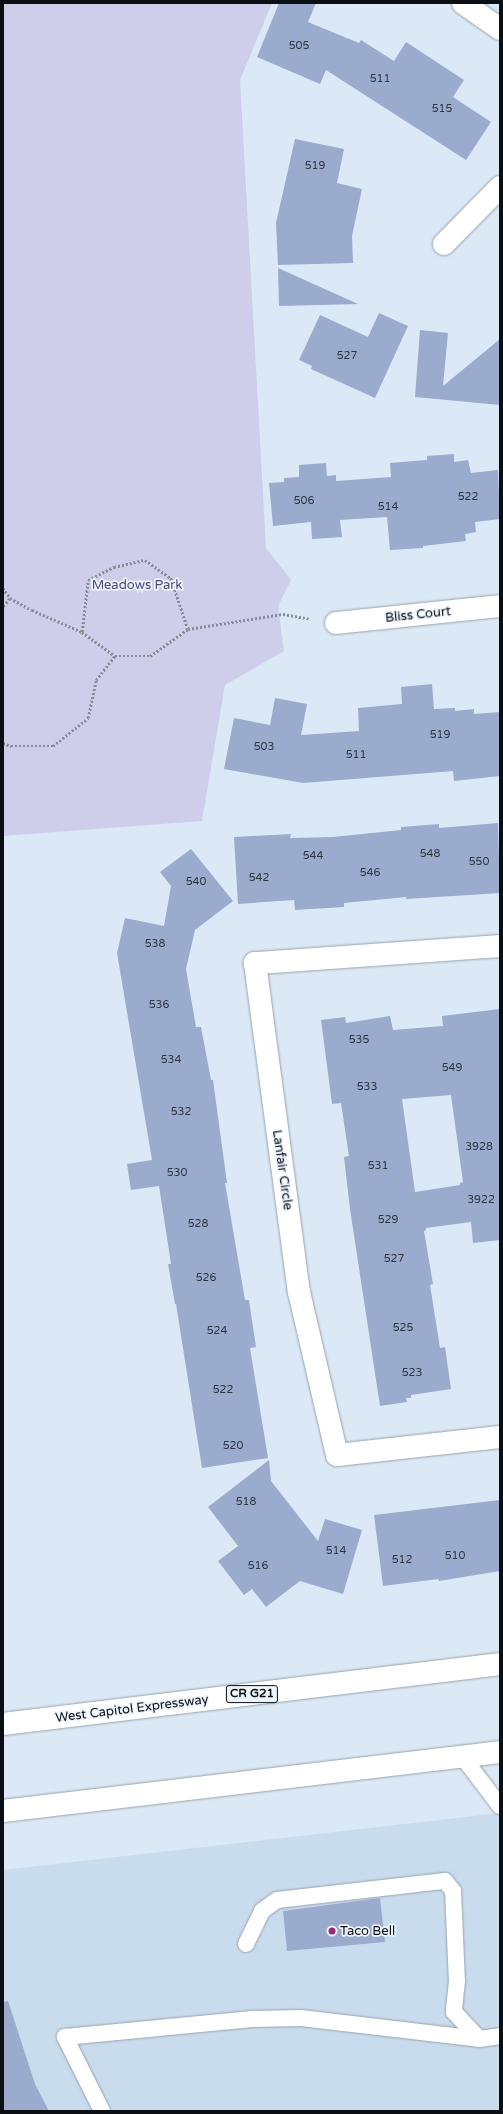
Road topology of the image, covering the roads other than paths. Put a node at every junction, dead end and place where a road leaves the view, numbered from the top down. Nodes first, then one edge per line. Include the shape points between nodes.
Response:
1 (463, 3) edge
2 (500, 29) edge
3 (500, 186) edge
4 (444, 244) dead end
5 (500, 606) edge
6 (336, 623) road end
7 (500, 946) edge
8 (500, 1437) edge
9 (500, 1664) edge
10 (3, 1724) edge
11 (500, 1752) edge
12 (462, 1756) junction
13 (500, 1806) edge
14 (3, 1811) edge
15 (246, 1944) dead end
16 (500, 2036) edge
17 (478, 2038) junction
18 (102, 2111) edge

1 - 2 main road
3 - 4 main road
5 - 6 main road, Bliss Court
7 - 8 main road, Lanfair Circle via 255,963 299,1292 337,1455
9 - 10 main road, West Capitol Expressway / CR G21
11 - 12 main road
12 - 13 lane
12 - 14 main road
15 - 17 lane via 262,1911 277,1900 444,1881 453,1891 457,1981 454,2012
16 - 17 lane
17 - 18 lane via 301,2018 252,2019 65,2038

